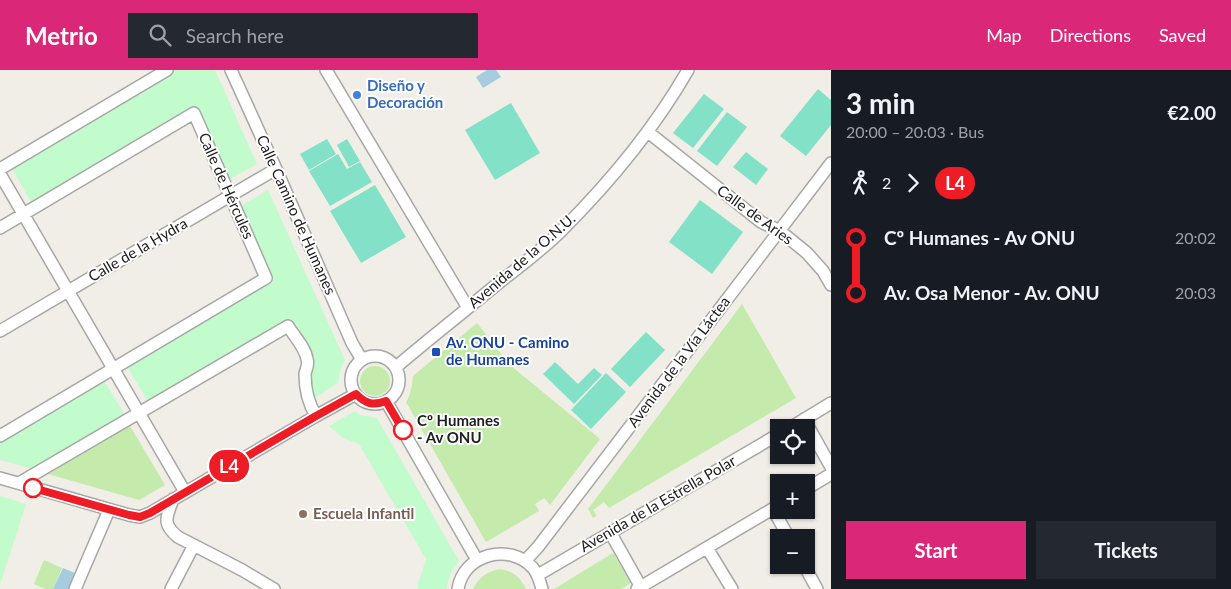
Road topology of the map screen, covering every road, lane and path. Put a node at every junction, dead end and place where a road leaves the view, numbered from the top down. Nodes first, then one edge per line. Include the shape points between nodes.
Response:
1 (167, 70) edge
2 (231, 70) edge
3 (326, 70) edge
4 (688, 70) edge
5 (648, 132) junction
6 (831, 162) edge
7 (0, 169) edge
8 (276, 169) junction
9 (0, 174) edge
10 (230, 196) junction
11 (24, 214) junction
12 (0, 228) edge
13 (780, 231) junction
14 (831, 285) edge
15 (68, 290) junction
16 (468, 308) junction
17 (0, 331) edge
18 (362, 360) junction
19 (396, 367) junction
20 (114, 368) junction
21 (356, 394) junction
22 (386, 401) junction
23 (831, 403) edge
24 (139, 413) junction
25 (316, 416) junction
26 (804, 419) edge
27 (0, 436) edge
28 (815, 438) edge
29 (770, 439) edge
30 (831, 466) edge
31 (831, 474) edge
32 (0, 478) edge
33 (19, 483) junction
34 (815, 484) edge
35 (185, 492) junction
36 (173, 499) junction
37 (110, 510) junction
38 (770, 511) edge
39 (610, 532) junction
40 (194, 545) junction
41 (707, 548) junction
42 (477, 560) junction
43 (524, 561) junction
44 (808, 574) edge
45 (538, 575) junction
46 (813, 587) edge
47 (640, 588) edge
48 (75, 589) edge
49 (171, 589) edge
50 (274, 589) edge
51 (458, 589) edge
52 (542, 589) edge
53 (732, 589) edge

1 - 7 street
2 - 8 street, Calle Camino de Humanes
3 - 16 street
4 - 5 street, Avenida de la O.N.U.
5 - 13 street, Calle de Aries via 761,222
5 - 16 street, Avenida de la O.N.U. via 561,231
6 - 13 street, Avenida de la Vía Láctea
8 - 10 street, Calle de la Hydra
8 - 18 street, Calle Camino de Humanes
9 - 11 street
10 - 11 street, Calle de Hércules via 194,113
10 - 15 street, Calle de la Hydra
10 - 20 street, Calle de Hércules via 266,278
11 - 12 street
11 - 15 street
13 - 14 street, Calle de Aries via 807,253
13 - 43 street, Avenida de la Vía Láctea
15 - 17 street, Calle de la Hydra
15 - 20 street
16 - 19 street, Avenida de la O.N.U.
18 - 19 street via 380,356
18 - 21 street via 352,372 352,387
19 - 22 street via 399,374 397,390
20 - 24 street
20 - 27 street, Calle de Hércules
21 - 22 street via 370,403
21 - 25 street
22 - 42 street
23 - 26 street
24 - 25 street via 288,326 306,353 306,389 310,407
24 - 33 street
24 - 35 street
25 - 35 street
28 - 30 street
29 - 39 street, Avenida de la Estrella Polar
31 - 34 street
32 - 33 street
33 - 37 street
35 - 36 street
36 - 37 street via 140,517
36 - 40 street via 167,526 178,537
37 - 48 street
38 - 41 street
39 - 45 street, Avenida de la Estrella Polar
39 - 47 street
40 - 49 street
40 - 50 street
41 - 47 street
41 - 53 street
42 - 43 street via 501,553
42 - 51 street via 466,570
43 - 45 street
44 - 46 street
45 - 52 street

